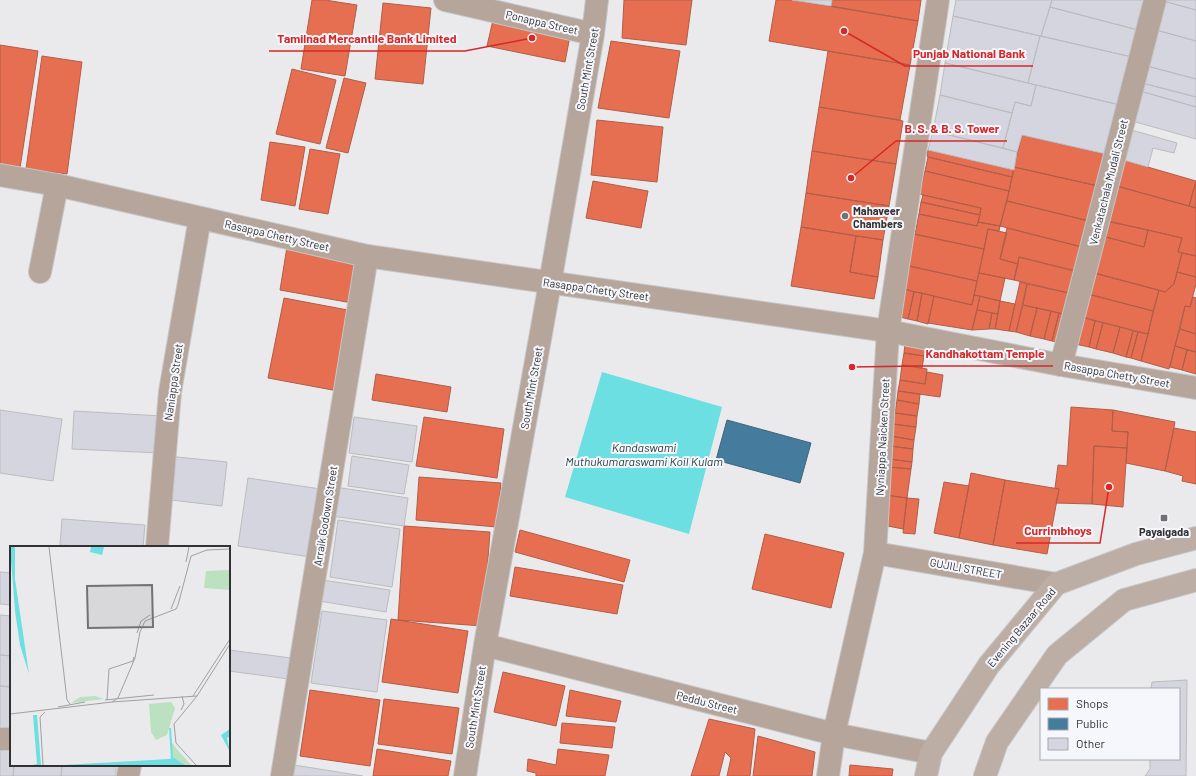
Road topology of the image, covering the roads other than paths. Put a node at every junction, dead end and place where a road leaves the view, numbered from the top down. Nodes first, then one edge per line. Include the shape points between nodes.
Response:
1 (445, 0) edge
2 (597, 0) edge
3 (938, 0) edge
4 (1155, 0) edge
5 (593, 34) junction
6 (0, 175) edge
7 (57, 185) junction
8 (200, 218) junction
9 (367, 256) junction
10 (40, 272) dead end
11 (550, 283) junction
12 (888, 331) junction
13 (1061, 365) junction
14 (1196, 388) edge
15 (1196, 538) edge
16 (157, 546) edge
17 (875, 553) junction
18 (1196, 580) edge
19 (1056, 584) junction
20 (485, 644) junction
21 (834, 734) junction
22 (0, 739) edge
23 (10, 740) edge
24 (931, 753) junction
25 (130, 766) edge
26 (128, 776) edge
27 (282, 776) edge
28 (465, 776) edge
29 (828, 776) edge
30 (926, 776) edge
31 (985, 776) edge

1 - 5 street, Ponappa Street
2 - 5 street, South Mint Street
3 - 12 street, Nyniappa Naicken Street
4 - 13 street, Venkatachala Mudali Street
5 - 11 street, South Mint Street
6 - 7 street, Rasappa Chetty Street
7 - 8 street, Rasappa Chetty Street
7 - 10 street
8 - 9 street, Rasappa Chetty Street
8 - 16 street, Naniappa Street via 170,392
9 - 11 street, Rasappa Chetty Street
9 - 27 street, Arraik Godown Street
11 - 12 street, Rasappa Chetty Street
11 - 20 street, South Mint Street
12 - 13 street, Rasappa Chetty Street
12 - 17 street, Nyniappa Naicken Street
13 - 14 street, Rasappa Chetty Street
15 - 19 main road, Evening Bazaar Road via 1136,554
17 - 19 street, GUJILI STREET
17 - 21 street, Nyniappa Naicken Street
18 - 31 main road via 1124,600 1057,655 997,742
19 - 24 main road, Evening Bazaar Road via 989,664
20 - 21 street, Peddu Street
20 - 28 street, South Mint Street
21 - 24 street, Peddu Street
21 - 29 street, Nyniappa Naicken Street
22 - 23 street
24 - 30 main road, Evening Bazaar Road
25 - 26 street

